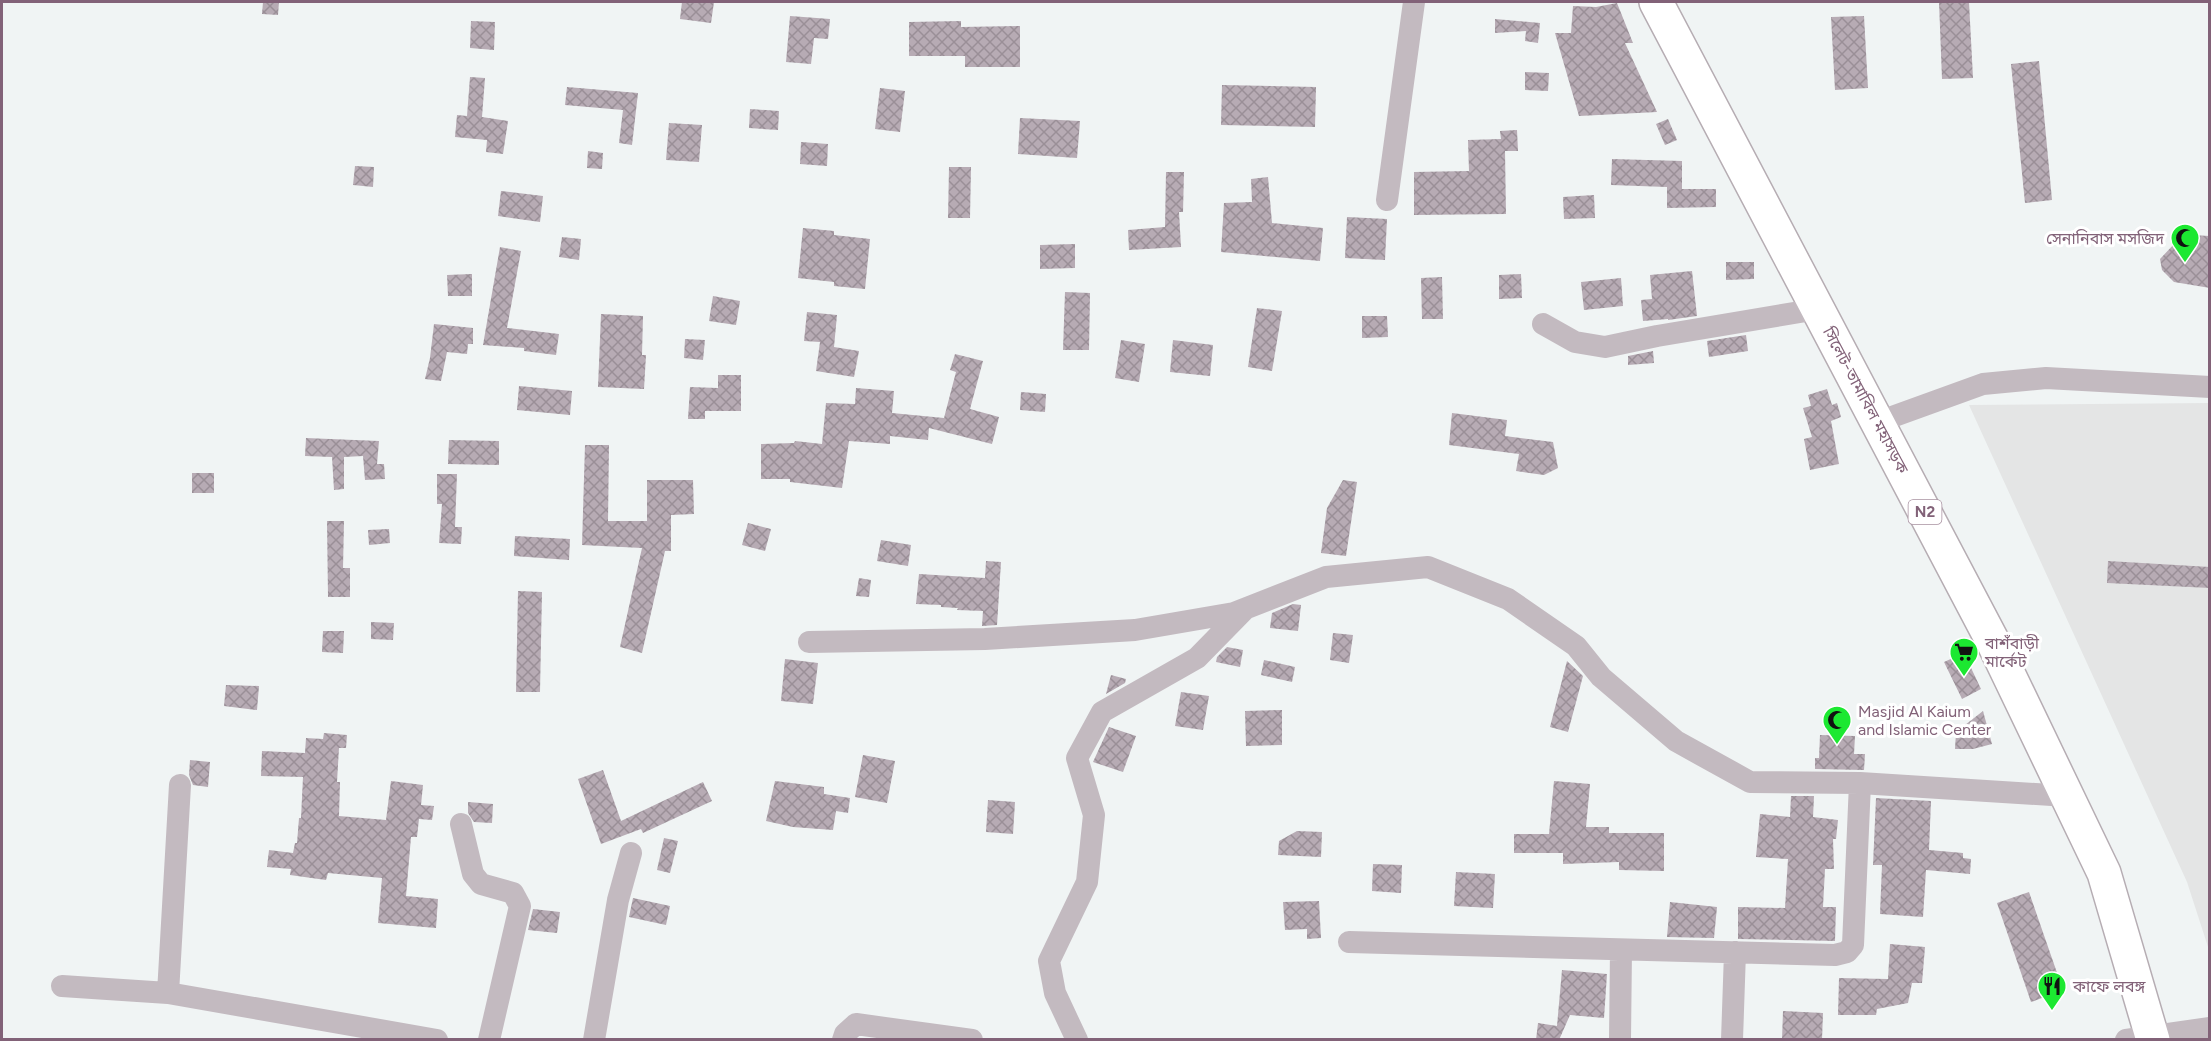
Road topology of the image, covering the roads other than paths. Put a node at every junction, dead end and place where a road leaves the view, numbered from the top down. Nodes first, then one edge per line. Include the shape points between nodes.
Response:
1 (1414, 2) edge
2 (1656, 2) edge
3 (1387, 200) dead end
4 (1818, 309) junction
5 (1543, 324) dead end
6 (2210, 387) edge
7 (1878, 422) junction
8 (1246, 608) junction
9 (809, 642) dead end
10 (1860, 783) junction
11 (180, 785) dead end
12 (2067, 796) junction
13 (461, 824) dead end
14 (632, 853) dead end
15 (1349, 942) dead end
16 (1621, 950) junction
17 (1735, 952) junction
18 (63, 986) dead end
19 (168, 993) junction
20 (2210, 1028) edge
21 (2144, 1038) edge
22 (437, 1040) edge
23 (489, 1040) edge
24 (594, 1040) edge
25 (843, 1040) edge
26 (972, 1040) edge
27 (1077, 1040) edge
28 (1620, 1040) edge
29 (1732, 1040) edge

1 - 3 street
2 - 4 highway, সিলেট-তামাবিল মহাসড়ক / N2
4 - 5 street via 1605,347 1575,342
4 - 7 highway, সিলেট-তামাবিল মহাসড়ক / N2
6 - 7 street via 2046,378 1983,384
7 - 12 highway, সিলেট-তামাবিল মহাসড়ক / N2 via 1993,642
8 - 9 street via 1135,630 985,639
8 - 10 street via 1326,577 1428,567 1508,599 1576,646 1601,677 1676,741 1750,782
8 - 27 street via 1197,658 1102,712 1077,758 1094,815 1087,882 1049,961 1055,993
10 - 12 street
10 - 17 street via 1853,945 1847,952 1835,955
11 - 19 street
12 - 21 highway, সিলেট-তামাবিল মহাসড়ক / N2 via 2104,873
13 - 23 street via 473,874 481,884 513,893 520,906
14 - 24 street via 616,909
15 - 16 street
16 - 17 street
16 - 28 street
17 - 29 street
18 - 19 street
19 - 22 street
20 - 21 street
25 - 26 street via 856,1024

